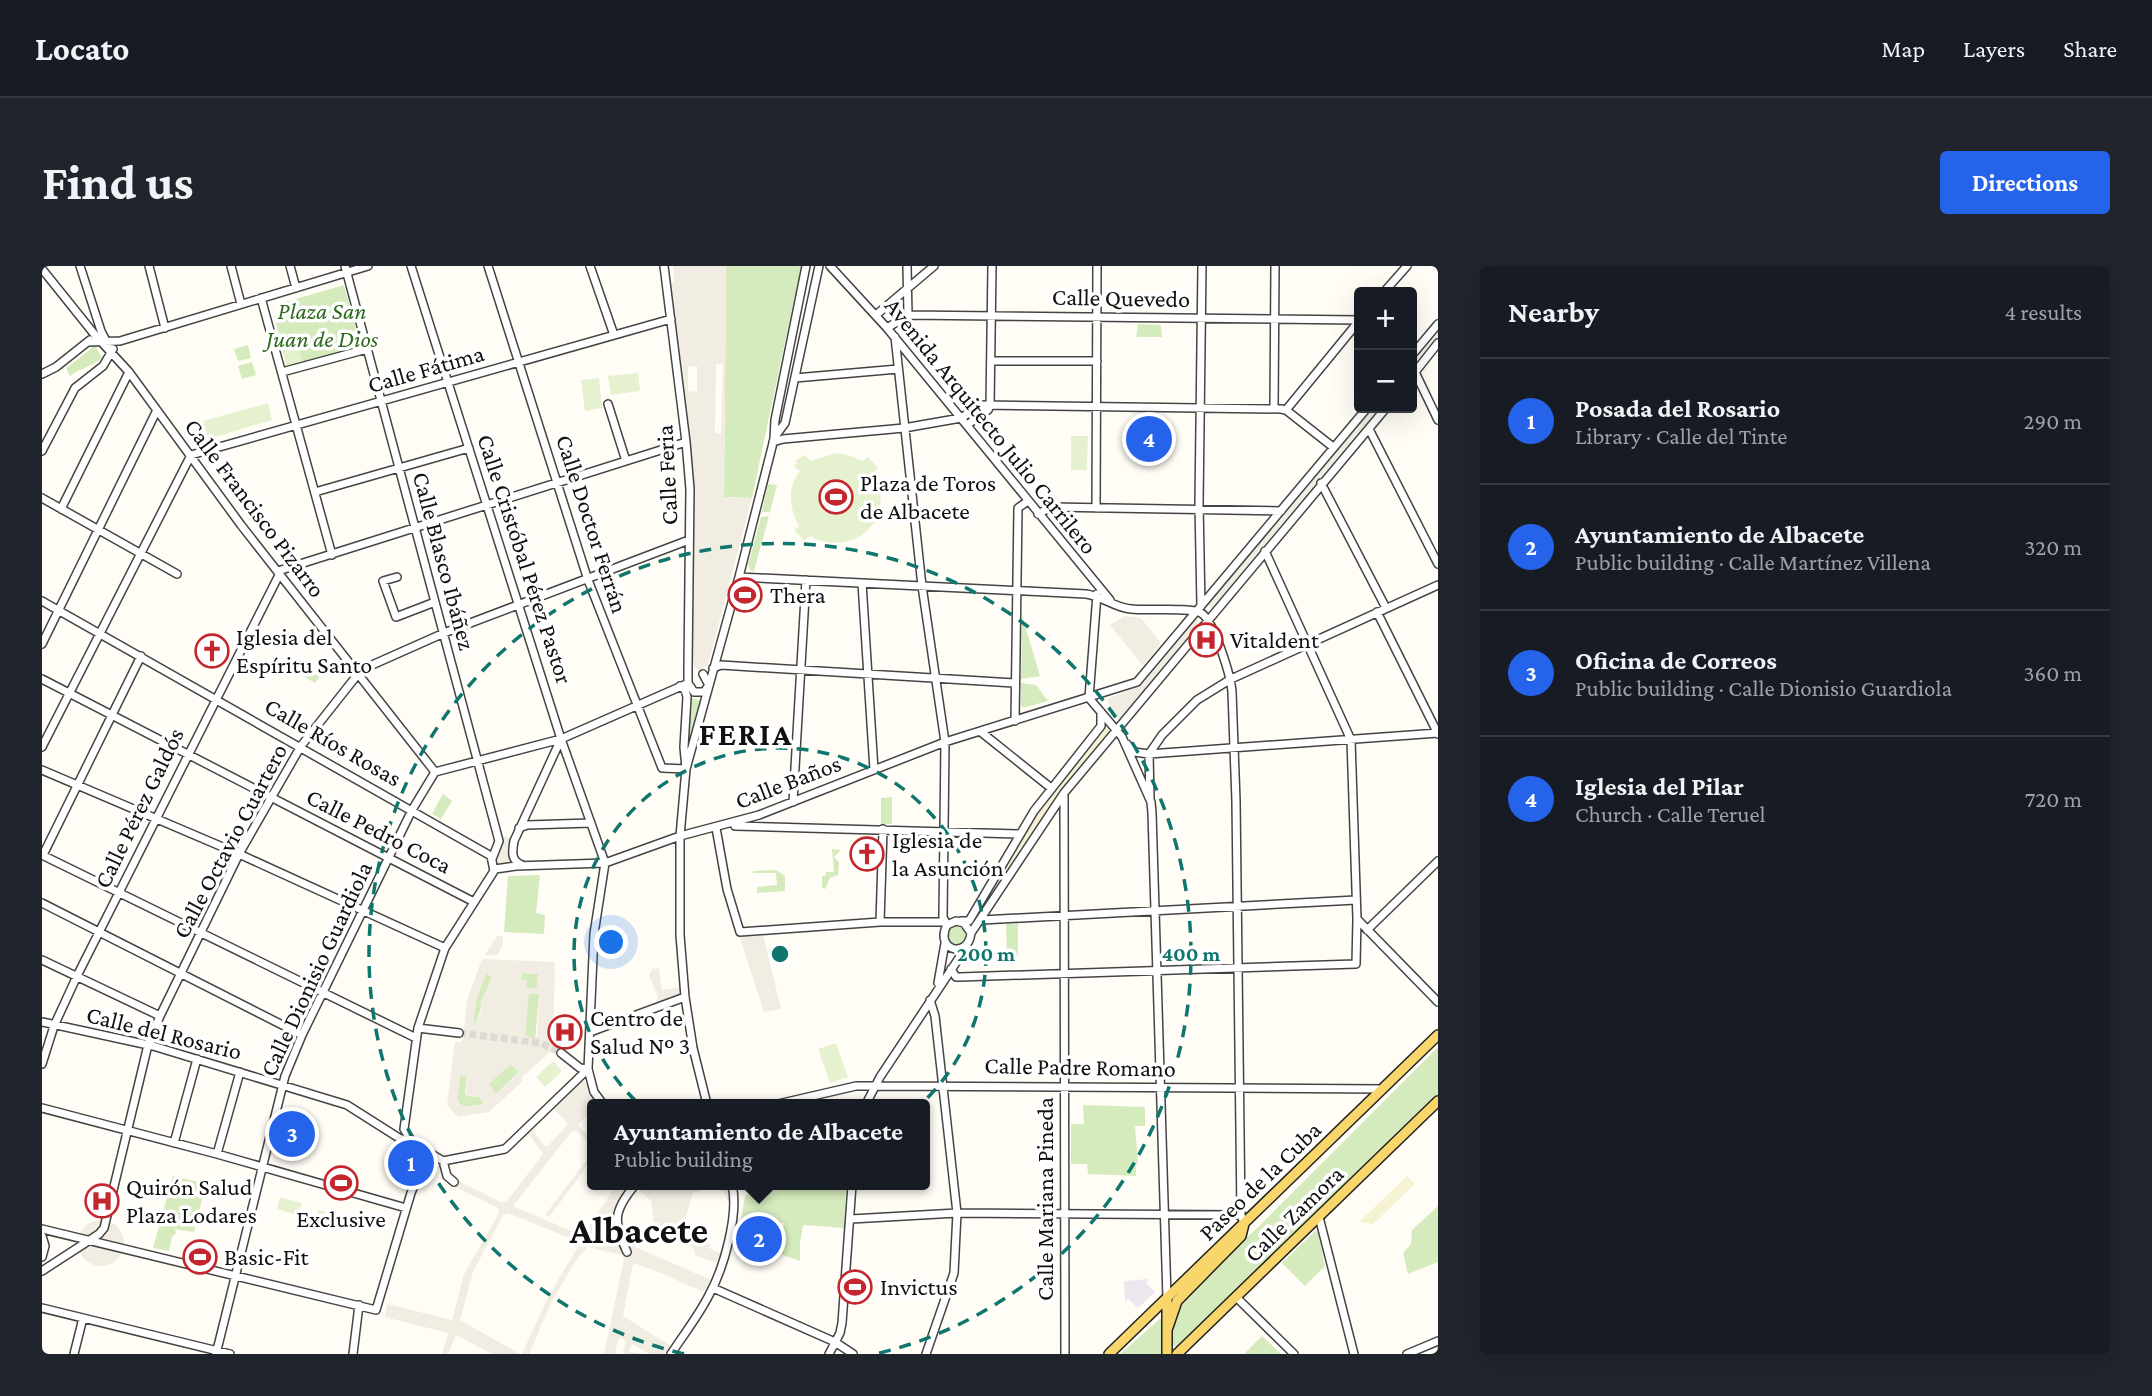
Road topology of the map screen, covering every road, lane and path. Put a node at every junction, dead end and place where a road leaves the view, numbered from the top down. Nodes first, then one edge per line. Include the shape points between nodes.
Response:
1 (80, 266) edge
2 (149, 266) edge
3 (231, 266) edge
4 (290, 266) edge
5 (368, 266) edge
6 (411, 266) edge
7 (488, 266) edge
8 (590, 266) edge
9 (664, 266) edge
10 (806, 266) edge
11 (819, 266) edge
12 (830, 266) edge
13 (907, 266) edge
14 (934, 266) edge
15 (992, 266) edge
16 (1097, 266) edge
17 (1202, 266) edge
18 (1275, 266) edge
19 (1407, 266) edge
20 (42, 269) edge
21 (346, 269) edge
22 (1388, 287) edge
23 (296, 288) junction
24 (907, 290) junction
25 (261, 298) junction
26 (242, 304) junction
27 (908, 314) junction
28 (876, 315) junction
29 (992, 316) junction
30 (97, 317) junction
31 (1096, 317) junction
32 (1201, 318) junction
33 (671, 319) junction
34 (1275, 320) junction
35 (1354, 320) edge
36 (86, 324) junction
37 (1438, 324) edge
38 (1354, 326) edge
39 (165, 328) junction
40 (887, 328) junction
41 (95, 335) junction
42 (614, 335) junction
43 (895, 337) junction
44 (120, 341) junction
45 (88, 342) junction
46 (104, 342) junction
47 (1438, 343) edge
48 (367, 349) junction
49 (1416, 350) edge
50 (112, 352) junction
51 (991, 361) junction
52 (1097, 361) junction
53 (519, 362) junction
54 (898, 369) junction
55 (1417, 369) edge
56 (43, 372) edge
57 (282, 372) junction
58 (129, 373) junction
59 (795, 378) junction
60 (1417, 381) edge
61 (449, 382) junction
62 (381, 401) junction
63 (608, 404) dead end
64 (990, 406) junction
65 (1097, 408) junction
66 (1200, 408) junction
67 (1274, 409) junction
68 (157, 410) junction
69 (1286, 410) junction
70 (1363, 413) edge
71 (1382, 413) edge
72 (961, 418) junction
73 (1438, 420) edge
74 (296, 425) junction
75 (967, 425) junction
76 (904, 429) junction
77 (1369, 429) junction
78 (773, 440) junction
79 (686, 442) junction
80 (1333, 447) junction
81 (469, 448) junction
82 (42, 451) edge
83 (191, 455) junction
84 (626, 461) junction
85 (399, 469) junction
86 (1321, 483) junction
87 (558, 484) junction
88 (315, 492) junction
89 (42, 498) edge
90 (1028, 501) junction
91 (488, 506) junction
92 (1096, 508) junction
93 (61, 509) junction
94 (1199, 510) junction
95 (1281, 511) junction
96 (1038, 514) junction
97 (415, 529) junction
98 (98, 530) junction
99 (689, 540) junction
100 (1265, 551) junction
101 (139, 554) junction
102 (332, 555) junction
103 (1438, 564) edge
104 (279, 572) junction
105 (177, 574) dead end
106 (397, 577) dead end
107 (739, 577) junction
108 (588, 580) junction
109 (806, 580) junction
110 (1093, 580) junction
111 (862, 583) junction
112 (1438, 584) edge
113 (922, 586) junction
114 (1017, 590) junction
115 (1097, 596) junction
116 (42, 601) edge
117 (435, 602) junction
118 (519, 605) junction
119 (1116, 605) junction
120 (1386, 608) junction
121 (59, 610) junction
122 (1200, 610) junction
123 (1377, 612) junction
124 (1208, 620) junction
125 (100, 633) junction
126 (444, 633) junction
127 (1308, 642) junction
128 (42, 644) edge
129 (141, 656) junction
130 (716, 664) junction
131 (801, 669) junction
132 (358, 674) junction
133 (703, 674) junction
134 (867, 674) junction
135 (936, 677) junction
136 (42, 679) edge
137 (1231, 679) junction
138 (1014, 683) junction
139 (1133, 684) junction
140 (684, 685) junction
141 (709, 685) junction
142 (70, 692) junction
143 (1089, 698) junction
144 (215, 699) junction
145 (636, 704) junction
146 (1101, 711) junction
147 (112, 715) junction
148 (1015, 721) junction
149 (1117, 729) junction
150 (981, 732) junction
151 (1438, 734) edge
152 (561, 739) junction
153 (1123, 739) junction
154 (1351, 740) junction
155 (1109, 741) junction
156 (945, 742) junction
157 (301, 746) junction
158 (42, 747) edge
159 (1234, 749) junction
160 (187, 754) junction
161 (1149, 754) junction
162 (478, 760) junction
163 (686, 769) junction
164 (42, 770) edge
165 (874, 770) junction
166 (435, 772) junction
167 (78, 785) junction
168 (1051, 788) junction
169 (1064, 793) junction
170 (271, 798) junction
171 (793, 802) junction
172 (1151, 802) junction
173 (412, 810) junction
174 (156, 819) junction
175 (591, 823) junction
176 (727, 825) junction
177 (519, 828) junction
178 (716, 828) junction
179 (883, 829) junction
180 (944, 831) junction
181 (1019, 834) junction
182 (680, 836) junction
183 (239, 854) junction
184 (43, 855) edge
185 (389, 859) junction
186 (492, 859) junction
187 (1438, 861) edge
188 (605, 863) junction
189 (523, 866) junction
190 (495, 869) junction
191 (119, 892) junction
192 (1356, 900) junction
193 (474, 902) junction
194 (42, 903) edge
195 (1236, 906) junction
196 (363, 911) junction
197 (1157, 911) junction
198 (1063, 916) junction
199 (1357, 919) junction
200 (982, 920) junction
201 (965, 921) junction
202 (880, 922) junction
203 (946, 923) junction
204 (1367, 930) junction
205 (99, 932) junction
206 (201, 932) junction
207 (971, 933) junction
208 (970, 942) junction
209 (945, 943) junction
210 (444, 948) junction
211 (42, 960) edge
212 (1237, 968) junction
213 (951, 969) junction
214 (1158, 971) junction
215 (181, 974) junction
216 (1065, 975) junction
217 (77, 976) junction
218 (324, 992) junction
219 (685, 997) junction
220 (932, 998) junction
221 (1438, 1002) edge
222 (160, 1016) junction
223 (42, 1023) edge
224 (54, 1026) junction
225 (418, 1028) junction
226 (590, 1032) junction
227 (459, 1033) tunnel mouth
228 (302, 1035) junction
229 (1438, 1035) edge
230 (416, 1038) junction
231 (148, 1045) junction
232 (561, 1053) tunnel mouth
233 (197, 1059) junction
234 (42, 1064) edge
235 (588, 1069) junction
236 (240, 1072) junction
237 (282, 1084) junction
238 (942, 1085) junction
239 (874, 1086) junction
240 (1064, 1086) junction
241 (1162, 1087) junction
242 (1240, 1089) junction
243 (1382, 1089) junction
244 (599, 1099) edge
245 (706, 1099) edge
246 (800, 1099) edge
247 (868, 1099) edge
248 (1438, 1101) edge
249 (42, 1108) edge
250 (129, 1131) junction
251 (412, 1142) junction
252 (174, 1143) junction
253 (217, 1154) junction
254 (432, 1156) junction
255 (443, 1161) junction
256 (261, 1167) junction
257 (454, 1182) dead end
258 (634, 1190) edge
259 (733, 1190) edge
260 (852, 1190) edge
261 (406, 1208) junction
262 (957, 1213) junction
263 (1065, 1214) junction
264 (1166, 1214) junction
265 (1319, 1217) junction
266 (851, 1219) junction
267 (1243, 1219) junction
268 (42, 1229) edge
269 (42, 1236) edge
270 (91, 1240) junction
271 (627, 1252) dead end
272 (42, 1258) edge
273 (42, 1271) edge
274 (235, 1275) junction
275 (713, 1287) junction
276 (1236, 1297) junction
277 (1167, 1298) junction
278 (359, 1305) junction
279 (42, 1308) edge
280 (83, 1318) junction
281 (1167, 1330) junction
282 (1438, 1341) edge
283 (835, 1342) junction
284 (216, 1352) edge
285 (74, 1354) edge
286 (230, 1354) edge
287 (353, 1354) edge
288 (671, 1354) edge
289 (829, 1354) edge
290 (853, 1354) edge
291 (926, 1354) edge
292 (1065, 1354) edge
293 (1109, 1354) edge
294 (1167, 1354) edge
295 (1177, 1354) edge
296 (1294, 1354) edge
297 (1354, 1354) edge
298 (1407, 1354) edge

1 - 30 street
2 - 39 street
3 - 26 street
4 - 23 street
5 - 21 street
6 - 61 street, Calle Cristóbal Pérez Pastor
7 - 53 street, Calle Doctor Ferrán
8 - 42 street
9 - 33 street, Calle Feria
10 - 78 street, Calle Feria
11 - 59 street, Calle Feria
12 - 28 street, Avenida Arquitecto Julio Carrilero
13 - 24 street
14 - 24 street
15 - 29 street
16 - 31 street
17 - 32 street
18 - 34 street
19 - 22 street
20 - 36 street, Calle Francisco Pizarro
21 - 23 street
21 - 48 street, Calle Blasco Ibáñez
23 - 25 street
24 - 27 street
24 - 28 street
25 - 26 street
25 - 57 street
26 - 39 street
27 - 29 street, Calle Quevedo
27 - 40 street
28 - 40 street, Avenida Arquitecto Julio Carrilero
29 - 31 street, Calle Quevedo
29 - 51 street
30 - 36 street
30 - 46 street
31 - 32 street, Calle Quevedo
31 - 52 street
32 - 34 street, Calle Quevedo
32 - 66 street
33 - 42 street, Calle Fátima
33 - 79 street, Calle Feria
34 - 35 street, Calle Quevedo
34 - 67 street
36 - 41 street, Calle Francisco Pizarro
37 - 49 street
38 - 69 street
39 - 44 street
40 - 43 street, Avenida Arquitecto Julio Carrilero
41 - 45 street
41 - 46 street, Calle Francisco Pizarro
42 - 53 street, Calle Fátima
43 - 54 street
43 - 72 street, Avenida Arquitecto Julio Carrilero
44 - 46 street
44 - 50 street
45 - 46 street
45 - 56 street via 56,368
46 - 50 street, Calle Francisco Pizarro
47 - 55 street
48 - 57 street
48 - 62 street, Calle Blasco Ibáñez
50 - 58 street, Calle Francisco Pizarro
50 - 82 street via 103,366 75,388
51 - 52 street
51 - 64 street
52 - 65 street
53 - 61 street, Calle Fátima
53 - 87 street, Calle Doctor Ferrán
54 - 59 street
54 - 76 street
57 - 74 street
58 - 68 street, Calle Francisco Pizarro
58 - 93 street
59 - 78 street, Calle Feria via 785,423
60 - 73 street
61 - 62 street, Calle Fátima
61 - 81 street, Calle Cristóbal Pérez Pastor
62 - 74 street, Calle Fátima
62 - 85 street, Calle Blasco Ibáñez
63 - 84 street
64 - 65 street
64 - 72 street via 981,405
64 - 75 street
65 - 66 street
65 - 92 street
66 - 67 street
66 - 94 street
67 - 69 street
68 - 83 street, Calle Francisco Pizarro
68 - 98 street
69 - 80 street
70 - 80 street
71 - 77 street
72 - 75 street, Avenida Arquitecto Julio Carrilero
72 - 76 street
74 - 83 street, Calle Fátima
74 - 88 street
75 - 90 street, Avenida Arquitecto Julio Carrilero
76 - 78 street
76 - 113 street
77 - 86 street
77 - 103 street
78 - 107 street, Calle Feria
79 - 84 street
79 - 99 street, Calle Feria
80 - 95 street
81 - 85 street
81 - 91 street, Calle Cristóbal Pérez Pastor
83 - 101 street
83 - 104 street, Calle Francisco Pizarro
84 - 87 street
85 - 88 street
85 - 97 street, Calle Blasco Ibáñez
86 - 100 street
86 - 120 street
87 - 91 street
87 - 108 street, Calle Doctor Ferrán
88 - 102 street
89 - 93 street
90 - 96 street, Avenida Arquitecto Julio Carrilero
90 - 114 street via 1018,508
91 - 97 street
91 - 118 street, Calle Cristóbal Pérez Pastor
92 - 94 street
92 - 96 street via 1051,507
93 - 98 street
94 - 95 street
94 - 122 street
95 - 122 street
96 - 110 street, Avenida Arquitecto Julio Carrilero
97 - 102 street
97 - 117 street, Calle Blasco Ibáñez
98 - 101 street
98 - 121 street
99 - 108 street, Calle Octavio Cuartero
99 - 140 street, Calle Feria
100 - 124 street
100 - 127 street
101 - 105 street
101 - 125 street
102 - 104 street
104 - 132 street, Calle Francisco Pizarro
104 - 144 street, Calle Pérez Galdós
106 - 117 street via 383,581 396,617
107 - 109 street
107 - 130 street, Calle Feria
108 - 118 street, Calle Octavio Cuartero
108 - 145 street, Calle Doctor Ferrán
109 - 111 street
109 - 131 street
110 - 115 street, Avenida Arquitecto Julio Carrilero
110 - 119 street, Avenida Arquitecto Julio Carrilero
111 - 113 street
111 - 134 street
112 - 120 street
113 - 114 street
113 - 135 street
114 - 115 street
114 - 138 street
115 - 119 street
115 - 143 street, Avenida Arquitecto Julio Carrilero
116 - 121 street, Calle Ríos Rosas
117 - 126 street, Calle Blasco Ibáñez
118 - 126 street, Calle Octavio Cuartero
118 - 152 street, Calle Cristóbal Pérez Pastor
119 - 122 street via 1131,610
120 - 123 street
121 - 125 street, Calle Ríos Rosas
121 - 128 street
122 - 124 street
122 - 139 street
123 - 127 street
123 - 151 street
124 - 137 street
124 - 149 street
125 - 129 street, Calle Ríos Rosas
125 - 142 street
126 - 132 street, Calle Octavio Cuartero
126 - 162 street, Calle Blasco Ibáñez
127 - 137 street
127 - 154 street
129 - 144 street, Calle Ríos Rosas
129 - 147 street
130 - 131 street
130 - 133 street, Calle Feria
130 - 141 street, Calle Feria
131 - 134 street
131 - 171 street
132 - 157 street, Calle Octavio Cuartero
132 - 166 street, Calle Francisco Pizarro
133 - 140 street, Calle Feria via 694,675
133 - 141 street
134 - 135 street
134 - 165 street
135 - 138 street
135 - 156 street
136 - 142 street, Calle Pedro Coca
137 - 159 street
137 - 161 street via 1176,719
138 - 148 street
139 - 143 street, Calle Baños
139 - 146 street via 1107,695
140 - 141 street via 698,693
140 - 145 street
140 - 163 street, Calle Feria
141 - 163 street, Calle Feria
142 - 147 street, Calle Pedro Coca
142 - 158 street
143 - 146 street
143 - 148 street, Calle Baños
144 - 157 street, Calle Ríos Rosas
144 - 160 street, Calle Pérez Galdós
145 - 152 street
145 - 163 street, Calle Doctor Ferrán via 662,768
146 - 149 street
146 - 168 street via 1101,726
147 - 160 street, Calle Pedro Coca
147 - 167 street
148 - 150 street, Calle Baños
149 - 153 street
149 - 155 street
150 - 156 street, Calle Baños
150 - 168 street
151 - 154 street
152 - 162 street
152 - 175 street, Calle Cristóbal Pérez Pastor
152 - 177 street
153 - 155 street
153 - 161 street via 1134,752
153 - 172 street
154 - 159 street
154 - 192 street
155 - 169 street
156 - 165 street, Calle Baños
156 - 180 street
157 - 170 street, Calle Octavio Cuartero
157 - 173 street, Calle Ríos Rosas
159 - 161 street
159 - 195 street
160 - 170 street, Calle Pedro Coca
160 - 174 street, Calle Pérez Galdós
161 - 172 street
162 - 166 street
162 - 186 street, Calle Blasco Ibáñez via 499,841
163 - 182 street, Calle Feria
164 - 167 street
165 - 171 street, Calle Baños
166 - 173 street, Calle Dionisio Guardiola
167 - 174 street
167 - 184 street
168 - 181 street
169 - 198 street, Calle Mariana Pineda
169 - 200 street
170 - 183 street, Calle Octavio Cuartero
170 - 185 street, Calle Pedro Coca
171 - 176 street, Calle Baños
172 - 197 street
173 - 185 street, Calle Dionisio Guardiola
173 - 186 street, Calle Ríos Rosas
174 - 183 street
174 - 191 street, Calle Pérez Galdós
175 - 177 street
175 - 188 street, Calle Cristóbal Pérez Pastor
176 - 178 street, Calle Baños
176 - 179 street
177 - 189 street via 513,858
178 - 182 street, Calle Baños
178 - 202 street via 740,932
179 - 180 street
179 - 202 street
180 - 181 street
180 - 203 street
181 - 201 street
182 - 188 street, Calle Baños
182 - 219 street, Calle Feria
183 - 196 street
183 - 206 street, Calle Octavio Cuartero
184 - 191 street
185 - 193 street, Calle Pedro Coca
185 - 196 street, Calle Dionisio Guardiola
186 - 190 street
187 - 204 street
188 - 189 street, Calle Baños
188 - 226 street via 594,934
189 - 190 street, Calle Baños
190 - 193 street
191 - 205 street, Calle Pérez Galdós
191 - 206 street
192 - 195 street
192 - 199 street
193 - 210 street
194 - 205 street
195 - 197 street
195 - 212 street
196 - 210 street
196 - 218 street, Calle Dionisio Guardiola
197 - 198 street
197 - 214 street
198 - 200 street
198 - 216 street, Calle Mariana Pineda
199 - 204 street
199 - 212 street via 1356,964
200 - 207 street
201 - 203 street
201 - 207 street
202 - 203 street
203 - 209 street
204 - 221 street
205 - 215 street
205 - 217 street, Calle Pérez Galdós
206 - 215 street, Calle Octavio Cuartero
206 - 218 street
207 - 208 street
208 - 209 street via 960,949
208 - 213 street
209 - 220 street via 941,977
210 - 225 street
211 - 217 street
212 - 214 street
212 - 242 street
213 - 216 street via 956,977
213 - 220 street
214 - 216 street
214 - 241 street
215 - 222 street, Calle Octavio Cuartero
215 - 228 street
216 - 240 street, Calle Mariana Pineda
217 - 222 street
217 - 224 street, Calle Pérez Galdós
218 - 228 street, Calle Dionisio Guardiola
218 - 230 street
219 - 226 street
219 - 245 street, Calle Feria
220 - 238 street
220 - 239 street
222 - 231 street, Calle Octavio Cuartero
223 - 224 street, Calle del Rosario
224 - 231 street, Calle del Rosario
224 - 234 street, Calle Pérez Galdós
225 - 227 street
225 - 230 street
226 - 235 street
228 - 237 street, Calle Dionisio Guardiola
229 - 243 main road, Paseo de la Cuba
230 - 251 street via 404,1129
231 - 233 street, Calle del Rosario
231 - 250 street, Calle Octavio Cuartero
232 - 235 street
233 - 236 street, Calle del Rosario
233 - 252 street
235 - 244 street
235 - 255 street via 505,1149
236 - 237 street, Calle del Rosario
236 - 253 street
237 - 251 street, Calle del Rosario via 347,1105
237 - 256 street, Calle Dionisio Guardiola
238 - 239 street, Calle Padre Romano
238 - 240 street, Calle Padre Romano
238 - 262 street
239 - 246 street, Calle Padre Romano
239 - 247 street
240 - 241 street, Calle Padre Romano
240 - 263 street, Calle Mariana Pineda
241 - 242 street, Calle Padre Romano
241 - 264 street
242 - 243 street, Calle Padre Romano
242 - 267 street
243 - 267 main road, Paseo de la Cuba
248 - 265 main road, Calle Zamora
249 - 250 street
250 - 252 street
250 - 270 street, Calle Octavio Cuartero via 107,1220
251 - 254 street, Calle del Rosario
252 - 253 street
253 - 256 street
254 - 255 street, Calle del Rosario
254 - 261 street via 420,1171
255 - 257 street
256 - 261 street
256 - 274 street, Calle Dionisio Guardiola
258 - 271 street via 617,1212 617,1227
259 - 275 street via 729,1251
260 - 266 street
261 - 278 street via 376,1310
262 - 263 street
262 - 266 street
262 - 291 street via 954,1273
263 - 264 street
263 - 292 street, Calle Mariana Pineda
264 - 267 street
264 - 277 street
265 - 276 main road, Calle Zamora
265 - 297 street
266 - 283 street via 842,1323
267 - 277 main road, Paseo de la Cuba
267 - 281 main road via 1241,1236 1177,1301
268 - 270 street
269 - 272 street
270 - 273 street
270 - 274 street
274 - 278 street
274 - 284 street, Calle Dionisio Guardiola
275 - 283 street
275 - 288 street
276 - 295 main road, Calle Zamora
276 - 296 street
277 - 281 main road
277 - 293 main road, Paseo de la Cuba
278 - 287 street
279 - 280 street
280 - 284 street
280 - 285 street
281 - 294 main road
282 - 298 street
283 - 289 street
283 - 290 street
284 - 286 street

